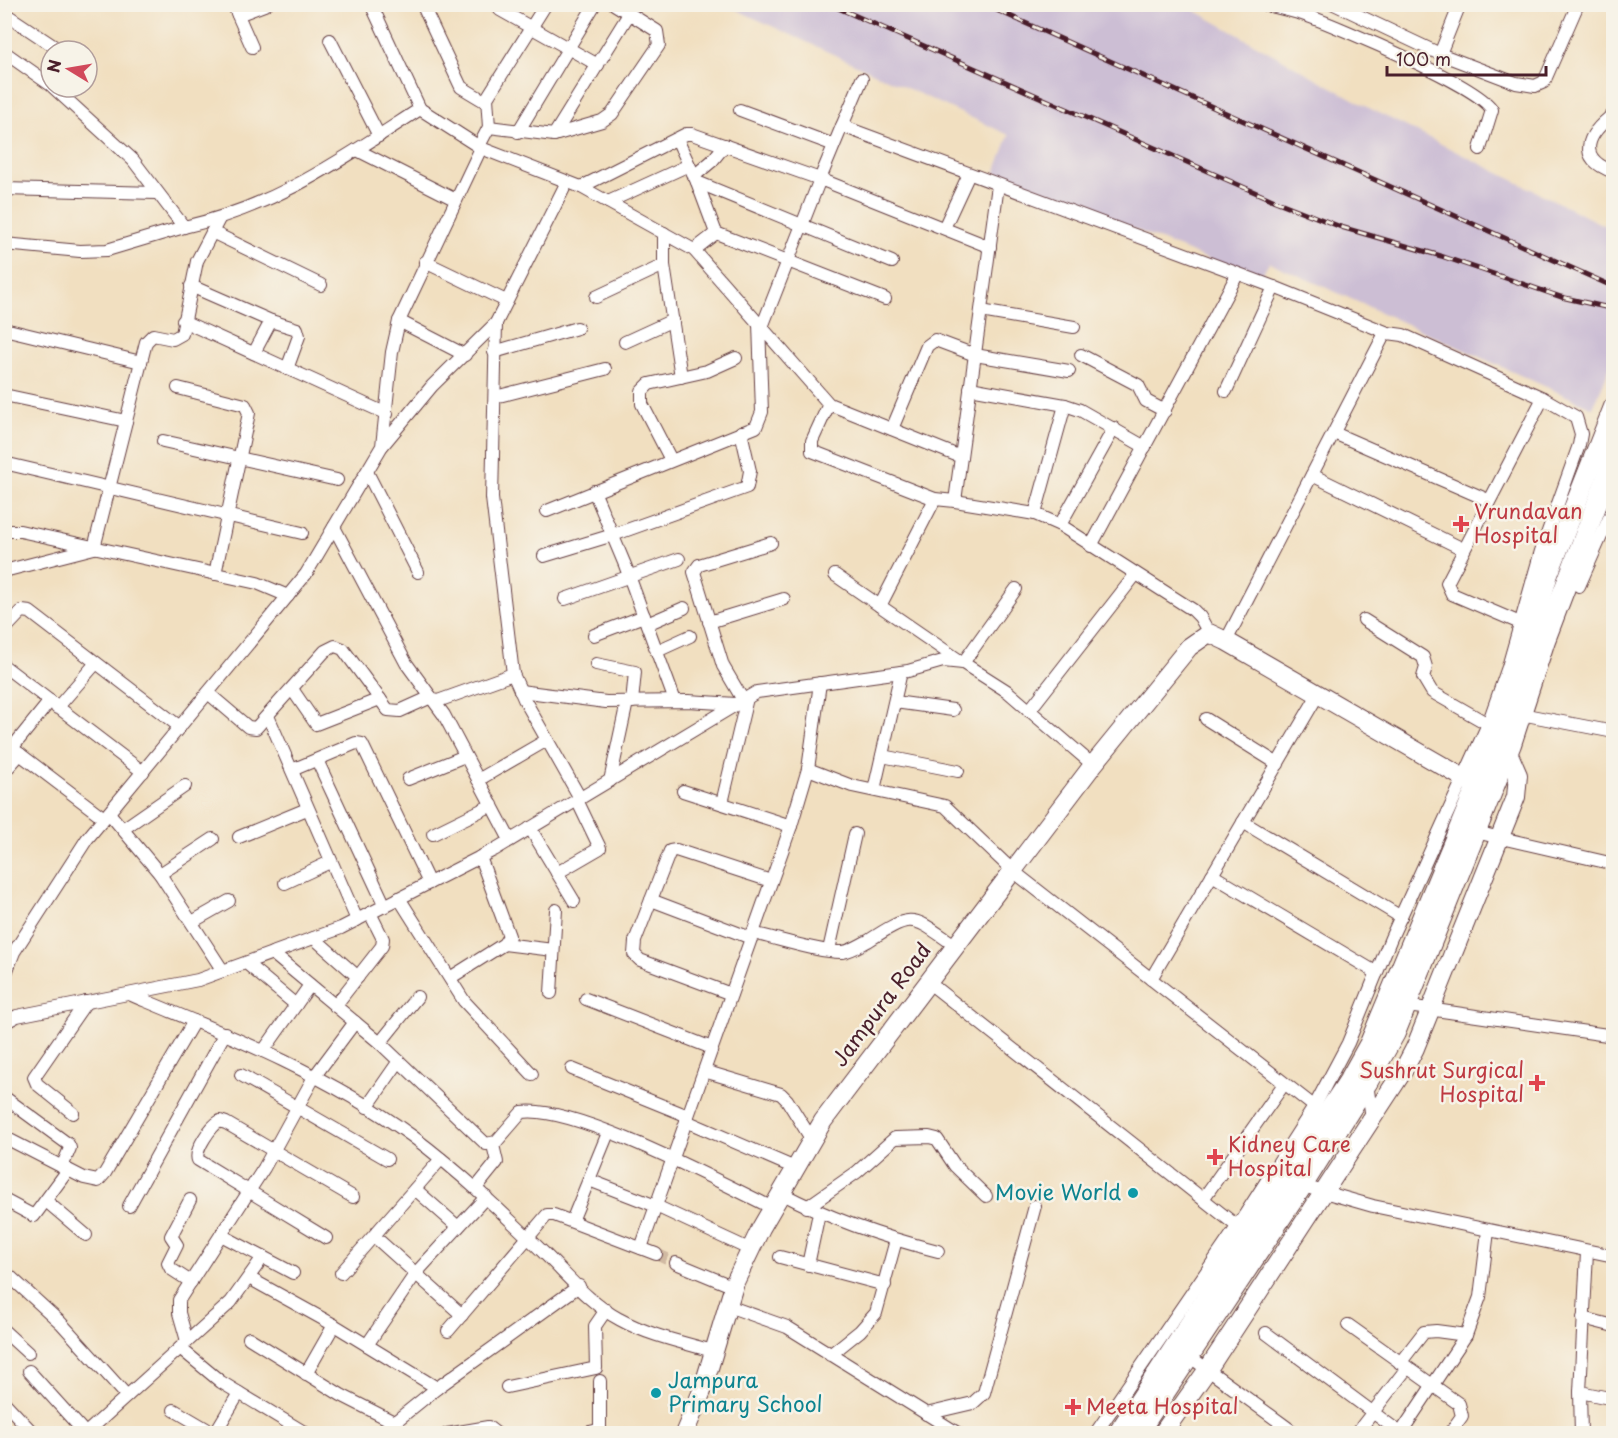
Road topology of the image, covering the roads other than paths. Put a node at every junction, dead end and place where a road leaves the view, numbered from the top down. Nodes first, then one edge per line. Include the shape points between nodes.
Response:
1 (267, 4) edge
2 (370, 4) edge
3 (422, 4) edge
4 (546, 4) edge
5 (595, 4) edge
6 (614, 4) edge
7 (1263, 4) edge
8 (1334, 4) edge
9 (1460, 4) edge
10 (1578, 4) edge
11 (236, 10) edge
12 (500, 10) dead end
13 (4, 13) edge
14 (629, 14) junction
15 (532, 27) junction
16 (43, 39) edge
17 (330, 40) dead end
18 (252, 47) dead end
19 (568, 49) junction
20 (4, 51) edge
21 (1440, 54) junction
22 (598, 65) junction
23 (39, 77) edge
24 (862, 79) dead end
25 (67, 99) edge
26 (486, 102) junction
27 (420, 109) junction
28 (740, 110) dead end
29 (1614, 114) edge
30 (842, 126) junction
31 (489, 127) junction
32 (518, 132) junction
33 (554, 135) junction
34 (379, 136) junction
35 (677, 139) junction
36 (725, 145) junction
37 (834, 145) junction
38 (480, 147) junction
39 (1480, 149) dead end
40 (357, 150) junction
41 (1614, 172) edge
42 (694, 174) junction
43 (969, 174) junction
44 (820, 179) junction
45 (567, 182) junction
46 (998, 185) junction
47 (581, 187) junction
48 (4, 189) edge
49 (156, 192) junction
50 (456, 200) junction
51 (608, 202) junction
52 (219, 219) junction
53 (803, 225) junction
54 (184, 227) junction
55 (944, 228) junction
56 (212, 232) junction
57 (664, 233) junction
58 (716, 233) junction
59 (4, 244) edge
60 (990, 247) junction
61 (694, 249) junction
62 (425, 262) junction
63 (789, 262) junction
64 (892, 262) dead end
65 (664, 265) junction
66 (1237, 275) junction
67 (321, 285) dead end
68 (190, 286) junction
69 (1274, 287) junction
70 (596, 297) dead end
71 (885, 299) dead end
72 (506, 301) junction
73 (981, 311) junction
74 (673, 320) junction
75 (183, 321) junction
76 (271, 321) junction
77 (399, 321) junction
78 (496, 323) junction
79 (760, 325) junction
80 (1074, 327) dead end
81 (577, 328) dead end
82 (4, 329) edge
83 (1388, 333) junction
84 (625, 342) dead end
85 (494, 352) junction
86 (254, 353) junction
87 (465, 355) junction
88 (975, 355) junction
89 (1081, 355) dead end
90 (736, 358) dead end
91 (141, 362) junction
92 (287, 369) junction
93 (605, 369) dead end
94 (1069, 371) dead end
95 (681, 377) junction
96 (178, 388) dead end
97 (970, 388) junction
98 (1226, 391) dead end
99 (4, 395) edge
100 (495, 397) junction
101 (1543, 398) junction
102 (829, 404) junction
103 (1065, 405) junction
104 (1614, 407) edge
105 (1165, 411) junction
106 (387, 414) junction
107 (126, 421) junction
108 (1114, 428) junction
109 (891, 429) junction
110 (741, 432) junction
111 (1334, 433) junction
112 (163, 441) dead end
113 (382, 446) junction
114 (1145, 447) junction
115 (241, 457) junction
116 (961, 457) junction
117 (1614, 459) edge
118 (671, 460) junction
119 (4, 463) edge
120 (367, 472) junction
121 (1312, 475) junction
122 (338, 480) dead end
123 (110, 489) junction
124 (594, 491) junction
125 (935, 499) junction
126 (1488, 500) junction
127 (955, 501) junction
128 (1614, 507) edge
129 (547, 511) dead end
130 (1035, 514) junction
131 (229, 516) junction
132 (1060, 525) junction
133 (334, 527) junction
134 (4, 531) edge
135 (302, 533) dead end
136 (613, 535) junction
137 (1607, 538) edge
138 (771, 543) dead end
139 (1091, 546) junction
140 (94, 548) junction
141 (1463, 549) junction
142 (544, 556) dead end
143 (679, 559) dead end
144 (4, 571) edge
145 (418, 572) dead end
146 (215, 574) junction
147 (1136, 574) junction
148 (835, 575) dead end
149 (630, 577) junction
150 (1579, 586) dead end
151 (1016, 589) dead end
152 (288, 596) junction
153 (565, 599) dead end
154 (784, 599) dead end
155 (880, 606) junction
156 (684, 608) dead end
157 (646, 620) junction
158 (1364, 620) dead end
159 (709, 622) junction
160 (4, 630) edge
161 (1531, 633) junction
162 (594, 635) dead end
163 (690, 636) dead end
164 (1218, 637) junction
165 (657, 651) junction
166 (96, 663) junction
167 (963, 663) junction
168 (597, 664) dead end
169 (4, 666) edge
170 (901, 672) junction
171 (513, 674) junction
172 (820, 683) junction
173 (292, 689) junction
174 (520, 691) junction
175 (208, 693) junction
176 (1319, 693) junction
177 (380, 699) junction
178 (433, 699) junction
179 (675, 701) junction
180 (742, 701) junction
181 (629, 702) junction
182 (895, 702) junction
183 (54, 704) junction
184 (953, 710) dead end
185 (1029, 711) junction
186 (1521, 714) junction
187 (268, 716) junction
188 (1206, 719) dead end
189 (1488, 724) junction
190 (180, 727) junction
191 (1614, 732) edge
192 (547, 740) junction
193 (12, 748) edge
194 (1508, 752) junction
195 (465, 756) junction
196 (882, 756) junction
197 (317, 760) junction
198 (1278, 764) junction
199 (1093, 765) junction
200 (808, 769) junction
201 (292, 770) junction
202 (958, 771) dead end
203 (4, 772) edge
204 (143, 772) junction
205 (408, 779) dead end
206 (478, 780) junction
207 (610, 781) junction
208 (185, 786) dead end
209 (1477, 786) junction
210 (874, 790) junction
211 (683, 791) dead end
212 (579, 799) junction
213 (722, 803) junction
214 (492, 805) junction
215 (307, 809) junction
216 (106, 816) junction
217 (1243, 822) junction
218 (791, 826) junction
219 (530, 828) junction
220 (123, 829) junction
221 (1467, 830) junction
222 (433, 834) dead end
223 (855, 834) dead end
224 (239, 837) dead end
225 (1500, 838) junction
226 (213, 839) dead end
227 (510, 840) junction
228 (480, 857) junction
229 (330, 862) junction
230 (1614, 864) edge
231 (1013, 871) junction
232 (557, 873) junction
233 (160, 874) junction
234 (1212, 875) junction
235 (771, 881) junction
236 (285, 882) dead end
237 (429, 883) junction
238 (399, 898) junction
239 (651, 900) junction
240 (229, 901) dead end
241 (574, 901) dead end
242 (385, 906) junction
243 (556, 910) dead end
244 (370, 913) junction
245 (1401, 917) junction
246 (357, 920) junction
247 (192, 922) junction
248 (752, 935) junction
249 (314, 938) junction
250 (504, 944) junction
251 (956, 946) junction
252 (554, 950) junction
253 (829, 950) junction
254 (272, 953) junction
255 (6, 963) edge
256 (246, 963) junction
257 (224, 971) junction
258 (1377, 973) junction
259 (358, 977) junction
260 (4, 978) edge
261 (450, 978) junction
262 (1151, 979) junction
263 (928, 982) junction
264 (310, 985) junction
265 (128, 993) junction
266 (551, 993) dead end
267 (731, 994) junction
268 (417, 997) dead end
269 (586, 999) dead end
270 (86, 1002) junction
271 (1397, 1004) junction
272 (296, 1005) junction
273 (335, 1006) junction
274 (1431, 1011) junction
275 (194, 1021) junction
276 (355, 1022) junction
277 (4, 1023) edge
278 (225, 1033) junction
279 (1614, 1036) edge
280 (380, 1042) junction
281 (712, 1048) junction
282 (264, 1050) junction
283 (399, 1061) junction
284 (572, 1069) dead end
285 (704, 1071) junction
286 (532, 1074) dead end
287 (241, 1075) dead end
288 (314, 1077) junction
289 (1367, 1083) junction
290 (1284, 1084) junction
291 (4, 1097) edge
292 (367, 1107) junction
293 (297, 1108) junction
294 (1320, 1111) junction
295 (73, 1113) dead end
296 (687, 1118) junction
297 (1372, 1119) junction
298 (608, 1133) junction
299 (4, 1137) edge
300 (812, 1140) junction
301 (493, 1145) junction
302 (273, 1151) junction
303 (387, 1159) dead end
304 (441, 1159) junction
305 (673, 1160) junction
306 (65, 1168) junction
307 (795, 1168) junction
308 (589, 1179) junction
309 (1293, 1183) junction
310 (476, 1188) junction
311 (415, 1189) junction
312 (249, 1191) junction
313 (1324, 1192) junction
314 (986, 1196) dead end
315 (353, 1197) dead end
316 (486, 1197) junction
317 (4, 1200) edge
318 (190, 1200) dead end
319 (1203, 1200) junction
320 (46, 1201) junction
321 (777, 1201) junction
322 (129, 1206) dead end
323 (656, 1206) junction
324 (1035, 1206) dead end
325 (807, 1207) junction
326 (819, 1213) junction
327 (572, 1221) junction
328 (458, 1227) junction
329 (1242, 1231) junction
330 (1488, 1231) junction
331 (221, 1235) junction
332 (86, 1236) dead end
333 (375, 1237) junction
334 (326, 1238) dead end
335 (529, 1238) junction
336 (896, 1240) junction
337 (641, 1248) junction
338 (751, 1250) junction
339 (938, 1251) dead end
340 (1587, 1251) junction
341 (656, 1254) tunnel mouth
342 (1614, 1256) edge
343 (263, 1257) junction
344 (780, 1257) dead end
345 (676, 1263) tunnel mouth
346 (808, 1265) junction
347 (4, 1271) edge
348 (293, 1273) dead end
349 (341, 1273) dead end
350 (416, 1273) junction
351 (249, 1278) junction
352 (190, 1282) junction
353 (885, 1285) junction
354 (579, 1286) junction
355 (734, 1287) junction
356 (728, 1306) junction
357 (606, 1310) junction
358 (462, 1315) junction
359 (1583, 1318) junction
360 (334, 1325) junction
361 (1348, 1325) dead end
362 (1614, 1326) edge
363 (4, 1331) edge
364 (448, 1331) dead end
365 (1266, 1333) dead end
366 (1466, 1335) junction
367 (249, 1338) dead end
368 (184, 1344) junction
369 (367, 1345) junction
370 (713, 1351) junction
371 (28, 1353) dead end
372 (830, 1355) junction
373 (1189, 1356) junction
374 (1404, 1365) junction
375 (1208, 1369) junction
376 (29, 1371) dead end
377 (306, 1374) junction
378 (600, 1381) dead end
379 (1433, 1386) junction
380 (507, 1387) dead end
381 (437, 1388) junction
382 (1580, 1392) junction
383 (239, 1393) junction
384 (127, 1396) junction
385 (1614, 1399) edge
386 (4, 1402) edge
387 (174, 1410) dead end
388 (1372, 1412) junction
389 (926, 1414) junction
390 (394, 1422) junction
391 (602, 1432) edge
392 (85, 1433) edge
393 (215, 1433) edge
394 (1163, 1433) edge
395 (1401, 1433) edge
396 (34, 1434) edge
397 (307, 1434) edge
398 (380, 1434) edge
399 (447, 1434) edge
400 (497, 1434) edge
401 (582, 1434) edge
402 (684, 1434) edge
403 (959, 1434) edge
404 (1095, 1434) edge
405 (1118, 1434) edge
406 (1137, 1434) edge
407 (1296, 1434) edge
408 (1356, 1434) edge
409 (1449, 1434) edge
410 (1581, 1434) edge

1 - 11 street
2 - 27 street
3 - 26 street via 461,87
4 - 15 street
5 - 19 street
6 - 14 street
7 - 39 street via 1307,15 1387,48 1478,95 1492,110
8 - 21 street
9 - 21 street
10 - 21 street via 1544,82 1535,86 1516,83
11 - 18 street
12 - 15 street
13 - 16 street
14 - 22 street
14 - 33 street via 657,31 659,45 612,114 602,121
15 - 19 street
15 - 26 street
17 - 34 street
19 - 22 street
19 - 32 street
20 - 23 street
22 - 33 street
24 - 30 street
25 - 49 street via 133,160
26 - 31 street
27 - 34 street
27 - 38 street
28 - 37 street
29 - 41 street via 1591,137 1589,147 1590,159 1598,167
30 - 37 street
30 - 43 street
31 - 32 street
31 - 38 street
32 - 33 street
34 - 40 street
35 - 36 street via 692,134
35 - 42 street
35 - 47 street
36 - 42 street via 712,162
36 - 44 street
37 - 44 street
38 - 45 street
38 - 50 street
40 - 50 street
40 - 52 street via 295,188
42 - 51 street
42 - 53 street
42 - 58 street
43 - 46 street
43 - 55 street
44 - 53 street
44 - 55 street
45 - 47 street
45 - 72 street
46 - 60 street
46 - 66 street
47 - 51 street
48 - 49 street
49 - 54 street
50 - 62 street
51 - 57 street
52 - 54 street
52 - 56 street
53 - 63 street
53 - 64 street
54 - 59 street via 107,250
55 - 60 street
56 - 67 street
56 - 68 street
57 - 61 street
57 - 65 street
58 - 61 street
58 - 63 street
60 - 73 street
61 - 79 street
62 - 72 street
62 - 77 street
63 - 71 street
63 - 79 street
65 - 70 street
65 - 74 street
66 - 69 street
66 - 105 street
68 - 75 street
68 - 76 street
69 - 83 street
69 - 98 street
72 - 78 street
73 - 80 street
73 - 88 street
74 - 84 street
74 - 95 street
75 - 86 street
75 - 91 street via 182,334 176,339 157,335 146,342
76 - 86 street
76 - 92 street via 299,332
77 - 87 street
77 - 106 street
78 - 85 street
78 - 87 street
79 - 102 street
79 - 110 street via 762,412 756,427
81 - 85 street
82 - 91 street
83 - 101 street via 1403,335
83 - 111 street
85 - 100 street
86 - 92 street
87 - 113 street via 432,386
88 - 94 street
88 - 97 street
88 - 109 street via 936,340 927,346
89 - 105 street via 1138,385 1146,400
90 - 95 street via 714,369
91 - 107 street
92 - 106 street
93 - 100 street
95 - 118 street via 649,384 640,397
96 - 115 street via 248,408
97 - 103 street
97 - 116 street
99 - 107 street
100 - 171 street via 492,498
101 - 126 street
101 - 161 street via 1576,417 1581,434 1541,551
102 - 109 street
102 - 125 street via 812,441 812,451
103 - 108 street
103 - 130 street
104 - 161 main road via 1548,574
105 - 114 street
106 - 113 street
107 - 123 street
108 - 114 street
108 - 132 street
109 - 116 street
110 - 118 street
110 - 136 street via 750,471 747,486
111 - 121 street
111 - 126 street
112 - 115 street
113 - 120 street
114 - 139 street
115 - 122 street
115 - 131 street
116 - 127 street
117 - 161 main road
118 - 124 street
119 - 123 street
120 - 133 street
120 - 145 street
121 - 141 street
121 - 164 street
123 - 131 street
123 - 140 street
124 - 129 street
124 - 136 street
125 - 127 street
125 - 155 street
126 - 141 street
127 - 130 street
128 - 137 street
130 - 132 street
131 - 135 street
131 - 146 street
132 - 139 street
133 - 152 street
133 - 178 street via 406,663
134 - 140 street
136 - 142 street
136 - 149 street
137 - 150 street
138 - 159 street via 696,568 694,577
139 - 147 street
140 - 144 street
140 - 146 street
141 - 161 street via 1447,583 1452,594
143 - 149 street
146 - 152 street via 267,586
147 - 164 street via 1193,610
147 - 185 street
148 - 155 street
149 - 153 street
149 - 157 street
151 - 167 street
152 - 175 street
154 - 159 street
155 - 167 street
156 - 157 street
157 - 162 street
157 - 165 street
158 - 189 street via 1423,657 1423,677 1432,692
159 - 180 street via 723,666
160 - 166 street via 22,611 27,611
161 - 186 main road
161 - 189 street
161 - 209 main road
163 - 165 street
164 - 176 street
164 - 199 street, Jampura Road via 1189,647
165 - 179 street
166 - 183 street
166 - 190 street
167 - 170 street via 943,661
167 - 185 street via 1007,691
168 - 181 street via 635,672
169 - 183 street
170 - 172 street
170 - 182 street
171 - 174 street
171 - 178 street
172 - 180 street via 757,693
172 - 200 street
173 - 177 street via 315,724
173 - 177 street via 325,651 335,646 343,649
173 - 187 street
174 - 181 street
174 - 192 street
175 - 187 street via 251,729
175 - 190 street
176 - 198 street
176 - 209 street
177 - 178 street via 388,710 396,712
178 - 195 street
179 - 180 street
179 - 181 street
180 - 207 street
180 - 213 street
181 - 207 street
182 - 184 street
182 - 196 street
183 - 193 street
183 - 204 street
185 - 199 street
186 - 191 street
186 - 194 main road
187 - 201 street
188 - 198 street
189 - 209 street
190 - 204 street
192 - 206 street
192 - 212 street
193 - 203 street
193 - 216 street
194 - 209 main road
194 - 225 street via 1518,783
195 - 205 street
195 - 206 street
196 - 202 street
196 - 210 street
197 - 201 street
197 - 237 street via 356,743 365,746
197 - 242 street
198 - 217 street
199 - 231 street, Jampura Road
200 - 210 street via 841,783
200 - 218 street
201 - 215 street
204 - 216 street
206 - 214 street
207 - 212 street
208 - 220 street
209 - 221 main road
209 - 245 street
210 - 231 street via 945,806
211 - 213 street
212 - 219 street
212 - 232 street via 600,848
213 - 218 street
214 - 222 street
214 - 227 street
215 - 224 street
215 - 229 street
216 - 220 street
216 - 255 street
217 - 234 street
217 - 245 street
218 - 235 street
219 - 227 street
219 - 232 street
220 - 233 street
221 - 225 street
221 - 271 main road
223 - 253 street
225 - 230 street
225 - 274 street
226 - 233 street
227 - 228 street
228 - 237 street
228 - 250 street via 508,931
229 - 236 street
229 - 246 street
231 - 251 street, Jampura Road
231 - 262 street
232 - 241 street
233 - 247 street
234 - 258 street
234 - 262 street
235 - 239 street via 673,850
235 - 248 street
237 - 238 street
238 - 242 street
238 - 261 street
239 - 248 street
239 - 267 street via 635,941 637,957
240 - 247 street
242 - 244 street
243 - 252 street
244 - 246 street
244 - 259 street via 383,943
245 - 258 street
246 - 249 street
247 - 257 street
248 - 253 street
248 - 267 street
249 - 254 street
249 - 259 street
250 - 252 street
250 - 261 street
251 - 253 street via 923,923 909,919 894,923 853,949
251 - 263 street, Jampura Road
252 - 266 street
254 - 256 street
254 - 264 street
255 - 260 street
256 - 257 street
256 - 272 street
257 - 265 street
258 - 294 street
259 - 273 street
261 - 286 street via 483,1025
262 - 290 street
263 - 300 street, Jampura Road
263 - 319 street
264 - 272 street
264 - 273 street
265 - 270 street
265 - 275 street
267 - 281 street
268 - 280 street
269 - 281 street
270 - 277 street via 17,1016
270 - 295 street via 34,1077 37,1084
271 - 274 street
271 - 289 main road via 1395,1033
271 - 294 main road
272 - 282 street
273 - 276 street
274 - 279 street
274 - 297 street via 1403,1071
275 - 278 street
275 - 306 street via 105,1173 94,1181
276 - 280 street
276 - 288 street
278 - 282 street
278 - 322 street
280 - 283 street
281 - 285 street
282 - 288 street
283 - 292 street
283 - 301 street via 481,1141
284 - 296 street
285 - 296 street
285 - 300 street via 781,1094
287 - 293 street
288 - 292 street
288 - 293 street
289 - 297 street
289 - 309 main road
290 - 294 street
290 - 319 street
291 - 306 street via 68,1143
292 - 304 street
293 - 302 street
293 - 303 street
294 - 309 main road
294 - 329 street
296 - 305 street
296 - 307 street
297 - 313 street
298 - 301 street via 574,1120 527,1111 518,1113
298 - 305 street
298 - 308 street
299 - 306 street
300 - 307 street, Jampura Road
301 - 310 street via 497,1162
302 - 312 street
302 - 312 street via 220,1121 197,1152 198,1160
302 - 315 street
304 - 310 street
304 - 311 street
305 - 321 street
305 - 323 street
306 - 320 street
307 - 321 street, Jampura Road
308 - 323 street
308 - 327 street
309 - 313 street
309 - 329 main road
309 - 373 main road
310 - 316 street
311 - 328 street
311 - 333 street
312 - 331 street
312 - 334 street
313 - 330 street
313 - 375 street
314 - 325 street via 955,1167 938,1140 903,1137 888,1142 857,1172
316 - 328 street
316 - 335 street
317 - 320 street via 32,1216
318 - 352 street via 171,1236 177,1243 168,1263
319 - 329 street
320 - 332 street
321 - 325 street
321 - 338 street, Jampura Road
323 - 337 street
323 - 338 street
324 - 389 street via 984,1393 973,1403
325 - 326 street
326 - 336 street
326 - 346 street
327 - 335 street via 547,1215
327 - 337 street
328 - 350 street
329 - 404 street
329 - 405 main road
330 - 340 street
330 - 366 street via 1480,1297
331 - 343 street
331 - 352 street
333 - 349 street
333 - 350 street
335 - 354 street
335 - 358 street
336 - 339 street
336 - 353 street
337 - 341 street
338 - 355 street, Jampura Road
340 - 342 street
340 - 359 street
343 - 348 street
343 - 351 street
344 - 346 street
345 - 355 street
346 - 353 street
347 - 384 street via 61,1323
350 - 358 street
350 - 369 street
351 - 360 street
351 - 368 street via 231,1302
352 - 368 street via 178,1305
353 - 372 street via 869,1323
354 - 357 street
354 - 381 street
355 - 356 street, Jampura Road
356 - 370 street, Jampura Road
356 - 372 street via 787,1327
357 - 370 street via 637,1328
357 - 380 street via 595,1326 596,1368
358 - 364 street
359 - 362 street
359 - 382 street
360 - 369 street
360 - 377 street
361 - 374 street
363 - 371 street
365 - 388 street
366 - 374 street via 1424,1332
366 - 379 street
367 - 377 street
368 - 383 street via 207,1373
368 - 384 street
369 - 381 street
370 - 402 street, Jampura Road
372 - 389 street
373 - 375 street
373 - 406 main road
374 - 379 street
374 - 388 street
375 - 394 street
375 - 407 street
376 - 392 street
377 - 390 street
378 - 391 street
379 - 395 street
379 - 409 street via 1462,1407 1459,1421
381 - 390 street
382 - 385 street
382 - 410 street
383 - 393 street
383 - 397 street
384 - 392 street
386 - 396 street
387 - 393 street
388 - 395 street
388 - 408 street
389 - 403 street
390 - 398 street
391 - 401 street
399 - 400 street via 488,1427

